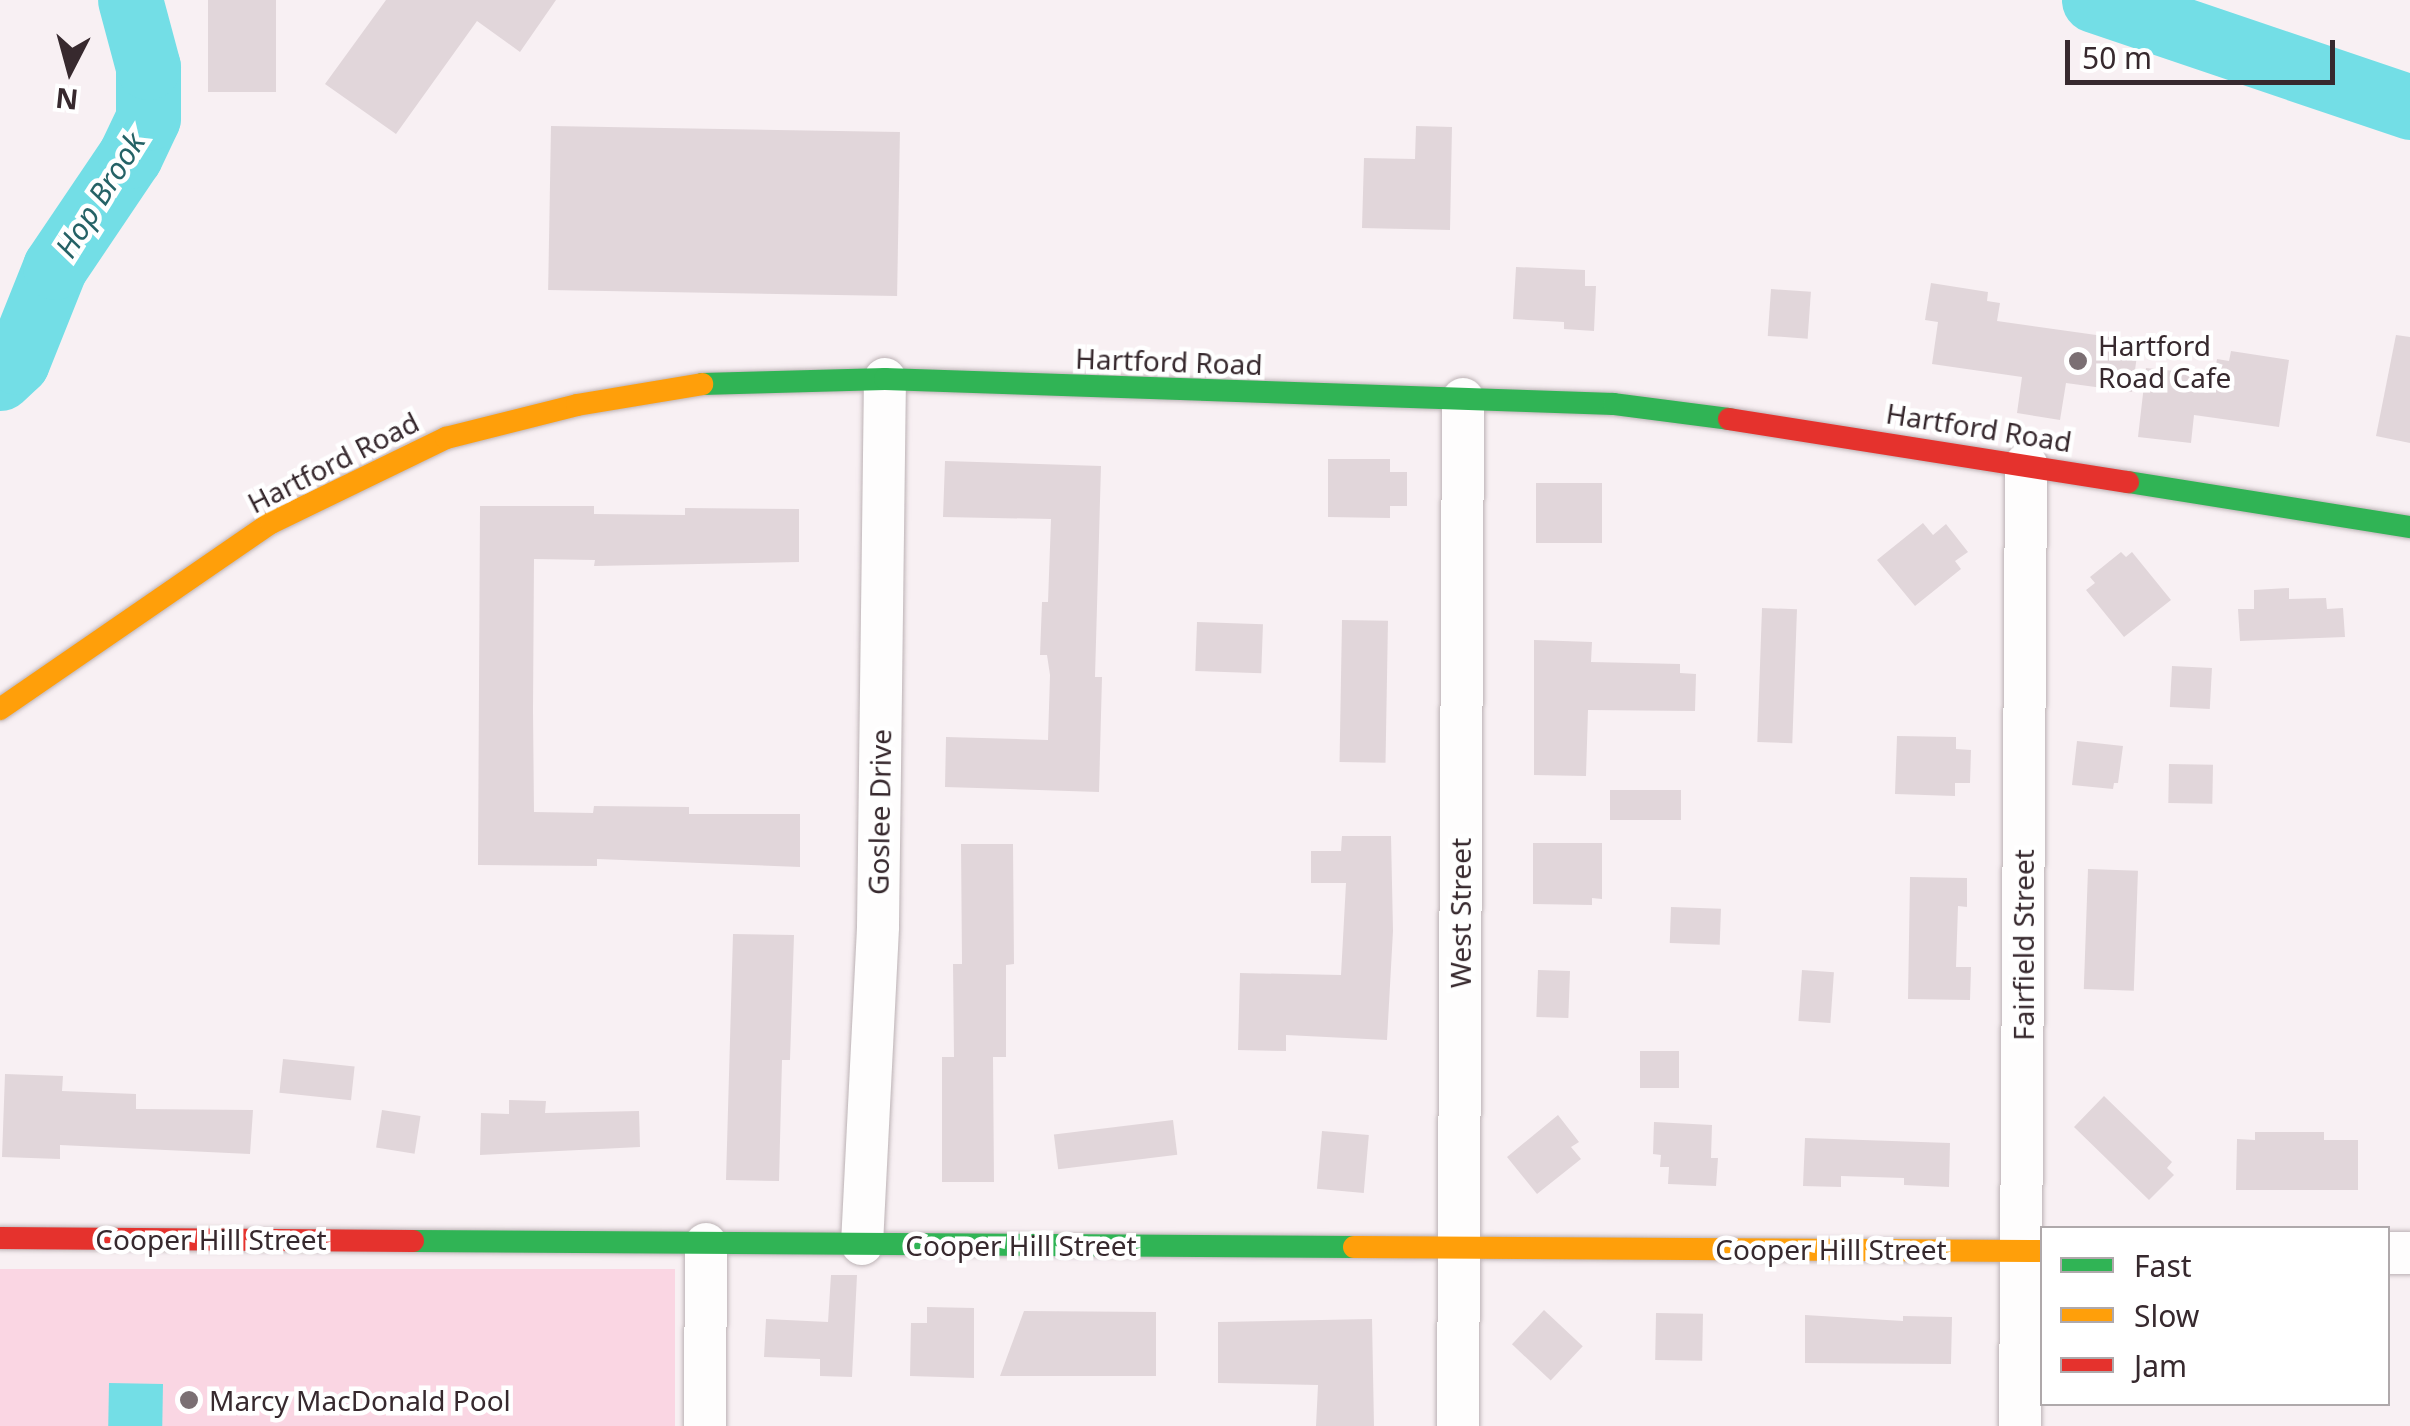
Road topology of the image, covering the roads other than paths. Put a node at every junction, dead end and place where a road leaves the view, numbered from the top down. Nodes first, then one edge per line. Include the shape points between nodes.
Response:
1 (885, 379) junction
2 (1463, 399) junction
3 (2026, 464) junction
4 (2410, 527) edge
5 (0, 708) edge
6 (0, 1238) edge
7 (706, 1244) junction
8 (862, 1244) junction
9 (1459, 1247) junction
10 (2032, 1251) edge
11 (705, 1426) edge
12 (1458, 1426) edge
13 (2020, 1426) edge

1 - 2 main road, Hartford Road
1 - 5 main road, Hartford Road via 712,382 576,405 446,438 271,523
1 - 8 street, Goslee Drive via 878,926
2 - 3 main road, Hartford Road via 1614,404
2 - 9 street, West Street
3 - 4 main road, Hartford Road
3 - 10 street, Fairfield Street
6 - 7 main road, Cooper Hill Street
7 - 8 main road, Cooper Hill Street
7 - 11 street
8 - 9 main road, Cooper Hill Street
9 - 10 main road, Cooper Hill Street
9 - 12 street, West Street
10 - 13 street, Fairfield Street

